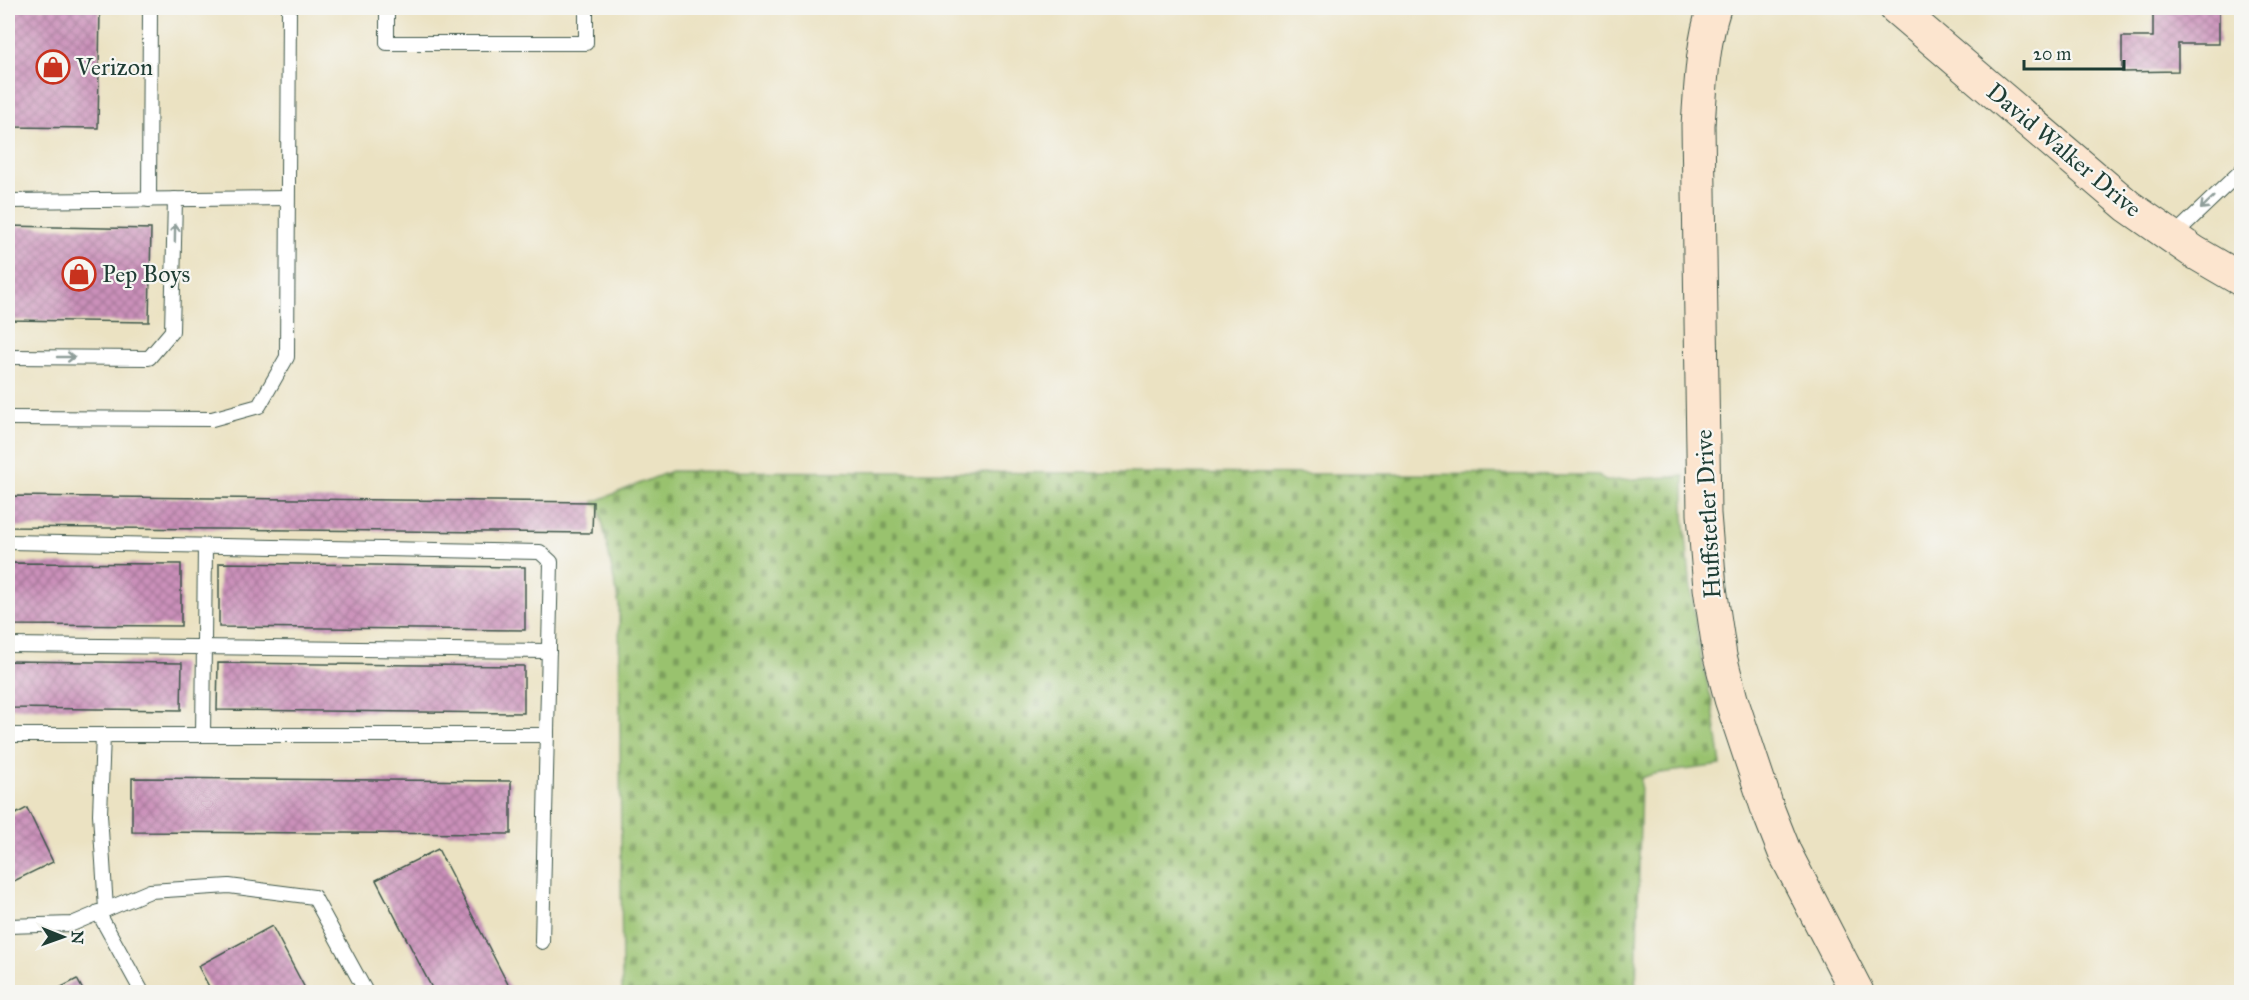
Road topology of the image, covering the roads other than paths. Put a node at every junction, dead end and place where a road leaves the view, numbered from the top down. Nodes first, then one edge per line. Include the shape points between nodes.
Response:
1 (150, 8) edge
2 (289, 8) edge
3 (387, 8) edge
4 (586, 8) edge
5 (1714, 8) edge
6 (1896, 8) edge
7 (2241, 170) edge
8 (287, 198) junction
9 (176, 199) junction
10 (149, 200) junction
11 (8, 201) edge
12 (2172, 237) junction
13 (2241, 280) edge
14 (8, 357) edge
15 (8, 417) edge
16 (8, 542) edge
17 (205, 546) junction
18 (8, 645) edge
19 (204, 648) junction
20 (549, 651) junction
21 (8, 735) edge
22 (103, 735) junction
23 (203, 735) junction
24 (547, 735) junction
25 (102, 911) junction
26 (8, 926) edge
27 (542, 942) dead end
28 (142, 993) edge
29 (366, 993) edge
30 (1857, 993) edge

1 - 10 lane
2 - 8 lane
3 - 4 lane via 387,43 586,43
5 - 30 street, Huffstetler Drive via 1698,125 1704,514 1720,656 1731,699 1785,853
6 - 12 street, David Walker Drive via 2128,206
7 -> 12 lane
8 - 9 lane
8 - 15 lane via 287,357 259,406 212,419
9 - 10 lane
14 -> 9 lane via 149,358 172,331
10 - 11 lane
12 - 13 street, David Walker Drive
16 - 17 lane
17 - 19 lane
17 - 20 lane via 540,552 551,562
18 - 19 lane
19 - 20 lane
19 - 23 lane
20 - 24 lane
21 - 22 lane
22 - 23 lane
22 - 25 lane
23 - 24 lane
24 - 27 lane
25 - 26 lane via 72,924
25 - 28 lane
25 - 29 lane via 150,891 229,886 314,897

